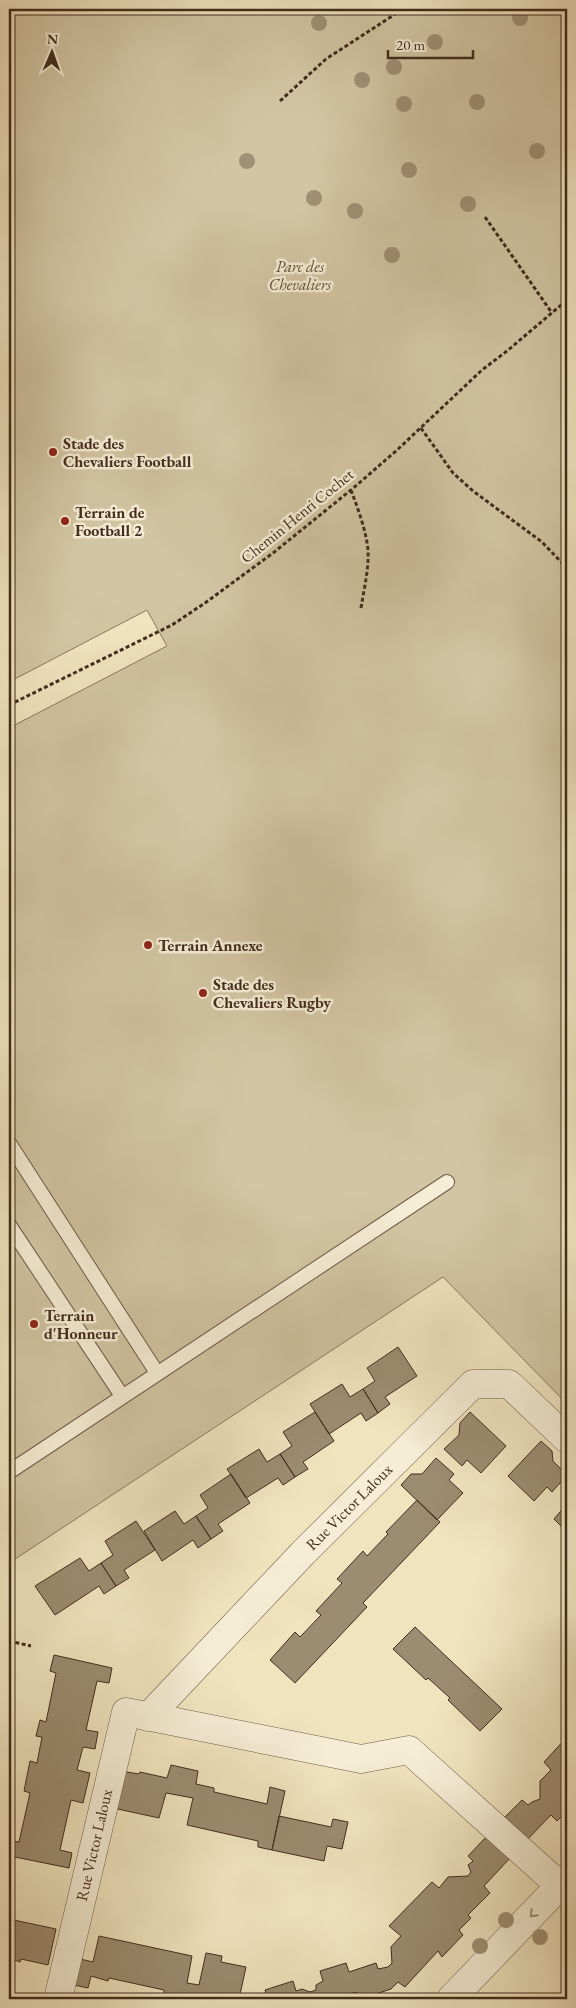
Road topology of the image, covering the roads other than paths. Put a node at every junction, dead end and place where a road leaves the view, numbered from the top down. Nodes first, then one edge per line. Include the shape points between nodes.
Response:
1 (9, 1143) edge
2 (447, 1182) dead end
3 (9, 1225) edge
4 (157, 1373) junction
5 (122, 1396) junction
6 (567, 1438) edge
7 (9, 1472) edge
8 (148, 1716) junction
9 (565, 1885) edge
10 (58, 1999) edge
11 (451, 1999) edge

1 - 4 lane
2 - 4 lane
3 - 5 lane
4 - 5 lane
5 - 7 lane
6 - 8 street, Rue Victor Laloux via 509,1384 473,1384 303,1553
8 - 9 street, Rue Victor Laloux via 361,1759 409,1750
8 - 10 street, Rue Victor Laloux via 126,1712
9 -> 11 street

